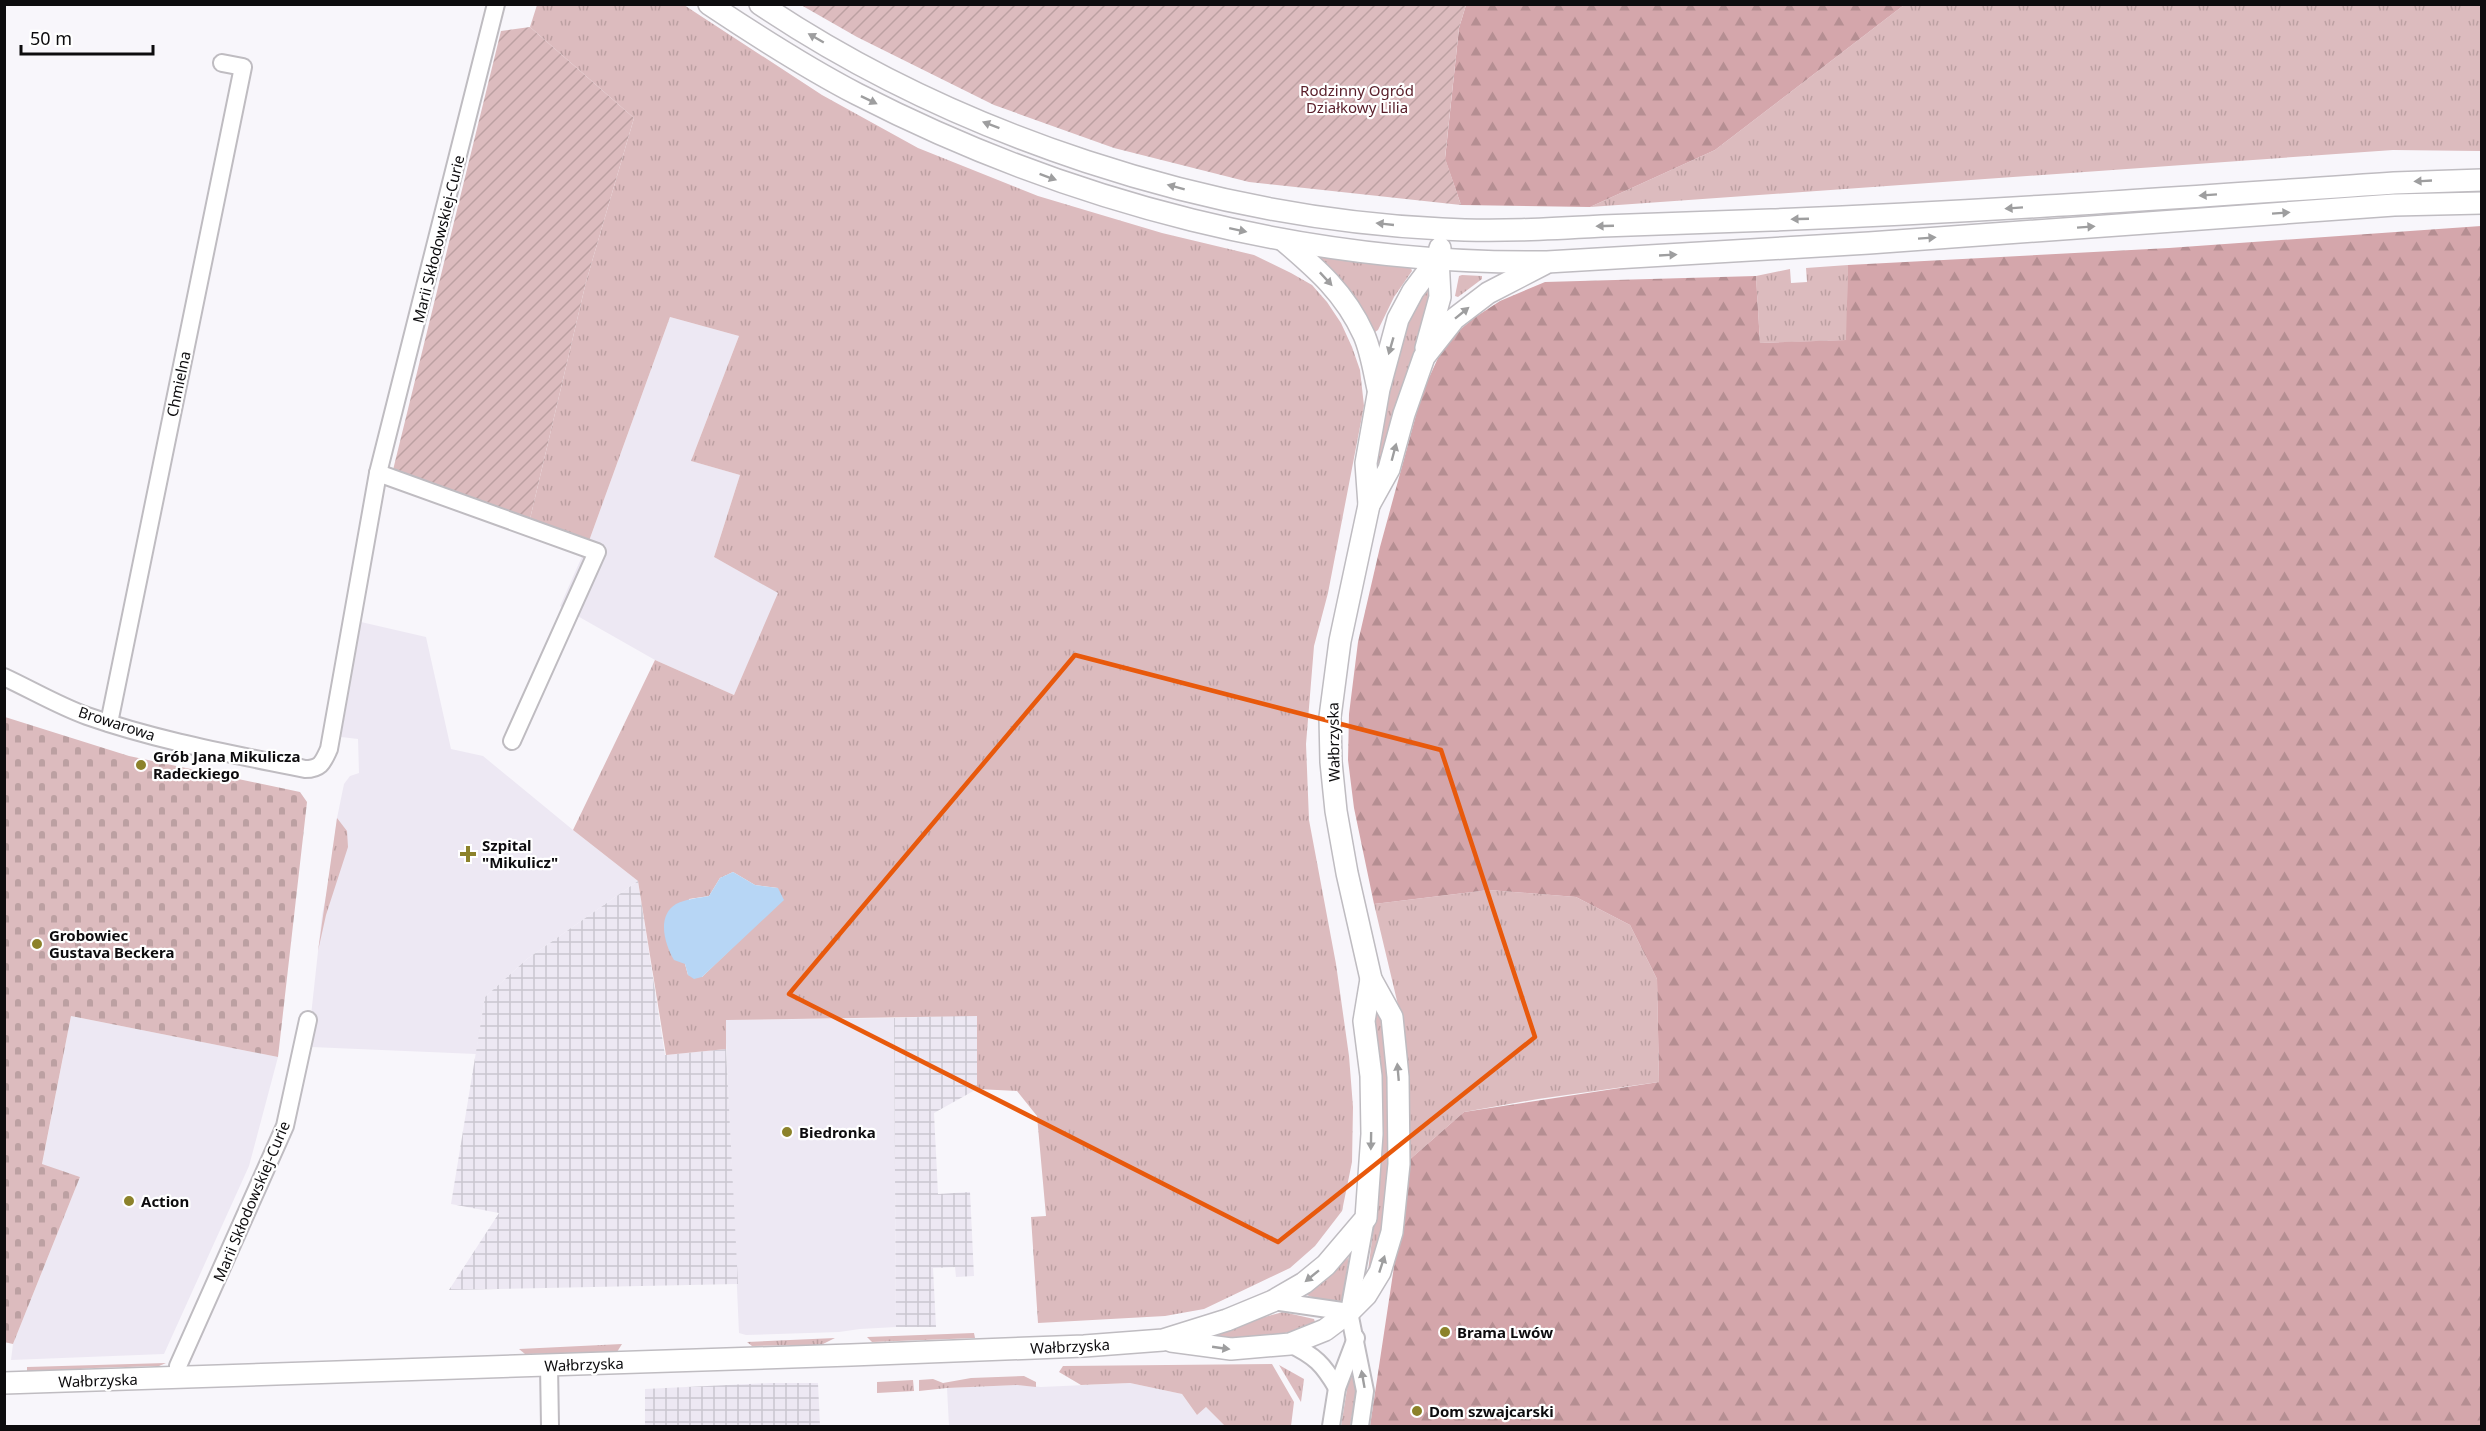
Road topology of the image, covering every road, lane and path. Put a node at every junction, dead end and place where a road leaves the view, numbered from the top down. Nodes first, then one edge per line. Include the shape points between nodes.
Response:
1 (496, 4) edge
2 (709, 4) edge
3 (760, 4) edge
4 (222, 63) dead end
5 (2481, 180) edge
6 (2481, 203) edge
7 (1443, 229) junction
8 (1282, 240) junction
9 (1438, 258) junction
10 (1547, 262) junction
11 (1424, 357) junction
12 (1378, 389) junction
13 (378, 473) junction
14 (1369, 505) junction
15 (4, 677) edge
16 (109, 723) junction
17 (512, 741) dead end
18 (306, 769) joint
19 (1371, 979) junction
20 (308, 1020) dead end
21 (1366, 1218) junction
22 (1273, 1301) junction
23 (1349, 1312) junction
24 (1356, 1338) junction
25 (1163, 1340) junction
26 (1290, 1344) junction
27 (549, 1365) junction
28 (178, 1377) junction
29 (4, 1383) edge
30 (1337, 1388) junction
31 (550, 1426) edge
32 (1331, 1426) edge
33 (1360, 1426) edge

1 - 13 street, Marii Skłodowskiej-Curie
2 -> 8 main road via 856,93 979,150 1070,185 1150,209
7 -> 3 main road via 1284,212 1102,166 930,99
4 - 16 street, Chmielna via 243,67
5 -> 7 main road via 1869,216 1510,230
10 -> 6 main road via 2394,205
7 - 9 main road, Wałbrzyska
8 - 9 main road
8 -> 12 main road via 1325,276 1345,301 1364,336
9 - 10 main road
9 - 11 main road via 1440,297
9 -> 12 main road, Wałbrzyska via 1398,319
11 -> 10 main road, Wałbrzyska via 1454,319 1488,293
14 -> 11 main road, Wałbrzyska via 1389,469
12 - 14 main road, Wałbrzyska via 1366,463
13 - 17 street via 597,552
13 - 18 street, Marii Skłodowskiej-Curie via 329,749 322,765
14 - 19 main road, Wałbrzyska via 1340,641 1330,717 1336,811
15 - 16 street, Browarowa
16 - 18 street, Browarowa via 206,749
19 -> 21 main road, Wałbrzyska via 1364,1020 1371,1076 1372,1134
23 -> 19 main road, Wałbrzyska via 1366,1295 1380,1272 1392,1232 1399,1164 1398,1077 1392,1017
20 - 28 street, Marii Skłodowskiej-Curie via 285,1126 178,1366
21 -> 22 main road, Wałbrzyska via 1326,1265
21 - 23 street
22 - 23 street
22 - 25 main road, Wałbrzyska
23 - 24 street
23 - 26 main road, Wałbrzyska via 1325,1330
24 - 30 street
33 -> 24 street via 1365,1391
25 -> 26 main road, Wałbrzyska via 1231,1349
25 - 27 main road, Wałbrzyska
26 - 30 street via 1311,1354 1326,1368
27 - 28 main road, Wałbrzyska
27 - 31 street
28 - 29 main road, Wałbrzyska
30 - 32 street

